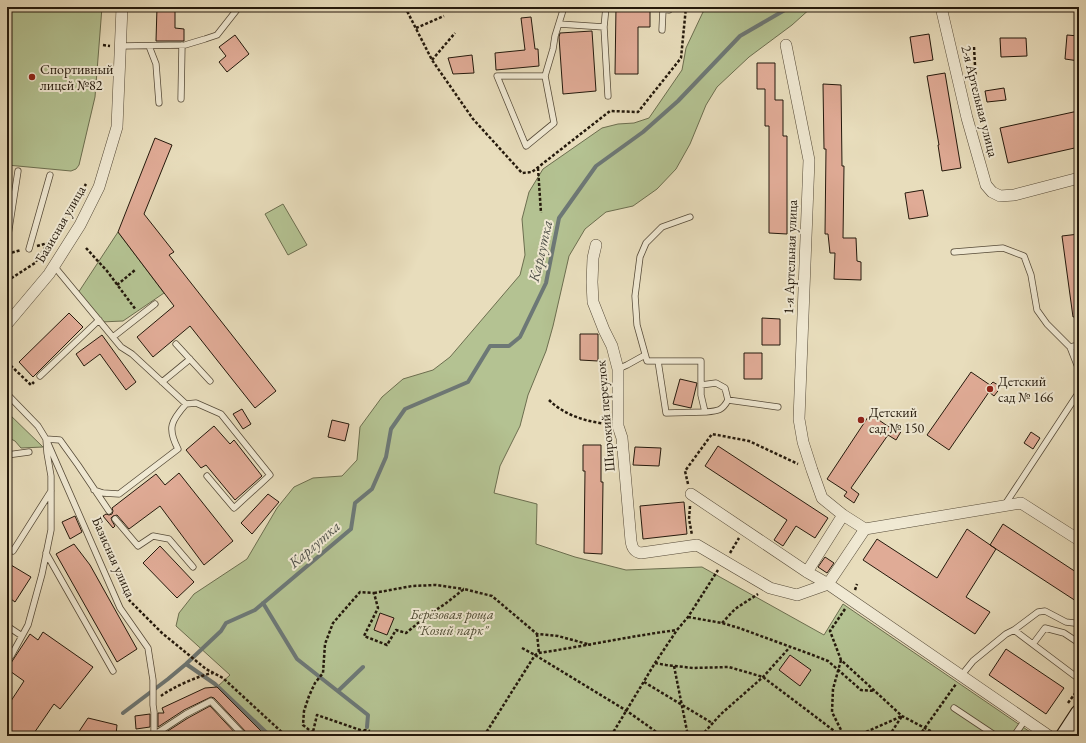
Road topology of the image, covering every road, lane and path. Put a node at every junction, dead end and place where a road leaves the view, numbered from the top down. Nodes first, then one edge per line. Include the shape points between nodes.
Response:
1 (122, 7) edge
2 (239, 7) edge
3 (564, 7) edge
4 (606, 7) edge
5 (669, 7) edge
6 (941, 7) edge
7 (444, 16) dead end
8 (559, 24) junction
9 (604, 27) junction
10 (416, 28) dead end
11 (662, 30) dead end
12 (455, 33) dead end
13 (182, 45) junction
14 (120, 46) junction
15 (149, 46) junction
16 (786, 46) dead end
17 (974, 47) dead end
18 (432, 60) dead end
19 (545, 76) junction
20 (608, 96) dead end
21 (181, 99) dead end
22 (159, 103) dead end
23 (966, 118) junction
24 (538, 168) dead end
25 (18, 171) dead end
26 (50, 175) dead end
27 (1079, 178) edge
28 (88, 181) dead end
29 (541, 213) dead end
30 (690, 217) dead end
31 (7, 242) edge
32 (596, 245) dead end
33 (29, 248) dead end
34 (86, 248) dead end
35 (954, 252) dead end
36 (54, 266) junction
37 (135, 270) dead end
38 (7, 281) edge
39 (117, 284) junction
40 (155, 304) dead end
41 (141, 315) junction
42 (99, 320) junction
43 (7, 324) edge
44 (113, 336) junction
45 (176, 344) dead end
46 (1079, 346) edge
47 (1070, 347) junction
48 (645, 355) junction
49 (190, 359) junction
50 (658, 361) junction
51 (7, 362) edge
52 (618, 369) junction
53 (1079, 370) edge
54 (40, 376) joint
55 (210, 380) dead end
56 (162, 382) junction
57 (701, 385) junction
58 (1079, 392) edge
59 (7, 394) edge
60 (549, 400) dead end
61 (728, 400) junction
62 (186, 404) junction
63 (778, 407) dead end
64 (705, 412) junction
65 (618, 426) junction
66 (46, 439) junction
67 (29, 452) dead end
68 (7, 455) edge
69 (812, 470) junction
70 (207, 476) dead end
71 (94, 490) junction
72 (51, 491) junction
73 (692, 494) joint
74 (1004, 506) junction
75 (109, 511) dead end
76 (843, 515) junction
77 (115, 519) dead end
78 (689, 519) dead end
79 (865, 529) junction
80 (1079, 540) edge
81 (693, 545) junction
82 (13, 551) dead end
83 (46, 553) junction
84 (193, 567) dead end
85 (806, 572) junction
86 (828, 584) junction
87 (770, 588) junction
88 (464, 589) junction
89 (374, 593) junction
90 (694, 608) dead end
91 (688, 618) junction
92 (722, 624) junction
93 (1079, 625) edge
94 (7, 626) edge
95 (677, 630) junction
96 (1014, 630) junction
97 (830, 631) dead end
98 (537, 634) junction
99 (22, 636) junction
100 (1079, 643) edge
101 (1033, 644) junction
102 (591, 645) junction
103 (790, 647) junction
104 (522, 648) dead end
105 (539, 653) junction
106 (189, 655) dead end
107 (535, 655) junction
108 (11, 656) dead end
109 (841, 660) junction
110 (655, 663) junction
111 (674, 666) junction
112 (838, 670) junction
113 (113, 671) dead end
114 (213, 673) junction
115 (961, 676) junction
116 (763, 677) junction
117 (644, 682) junction
118 (1079, 683) edge
119 (876, 691) junction
120 (153, 705) junction
121 (682, 705) junction
122 (954, 708) dead end
123 (627, 711) junction
124 (1079, 714) edge
125 (902, 716) junction
126 (1025, 720) junction
127 (712, 723) junction
128 (925, 727) junction
129 (367, 734) edge
130 (154, 735) edge
131 (312, 735) edge
132 (136, 736) edge
133 (244, 736) edge
134 (286, 736) edge
135 (484, 736) edge
136 (612, 736) edge
137 (662, 736) edge
138 (688, 736) edge
139 (701, 736) edge
140 (841, 736) edge
141 (844, 736) edge
142 (857, 736) edge
143 (889, 736) edge
144 (919, 736) edge
145 (940, 736) edge
146 (996, 736) edge
147 (1014, 736) edge
148 (1049, 736) edge
149 (1064, 736) edge

1 - 14 street, Базисная улица
2 - 13 lane via 217,35
3 - 8 lane
4 - 9 lane
5 - 11 lane via 669,10 663,9
6 - 23 street, 2-я Артельная улица
7 - 10 path
8 - 9 lane
8 - 19 lane
9 - 20 lane
12 - 18 path
13 - 15 lane
13 - 21 lane
14 - 15 lane
14 - 36 street, Базисная улица via 117,127 99,187 80,225
15 - 22 lane via 156,64
16 - 69 street, 1-я Артельная улица via 808,160 799,419
17 - 23 path via 976,84 974,100
19 - 19 lane via 497,76 526,146 554,123
23 - 27 street, 2-я Артельная улица via 986,184 992,192 1000,196 1014,195
24 - 29 path
25 - 31 lane
26 - 33 lane
28 - 38 path via 35,263
30 - 48 lane via 662,227 646,243 640,257 635,296 637,325
32 - 52 street, Широкий переулок via 593,258 593,302 612,346
34 - 39 path
35 - 47 lane via 1003,248 1024,256 1037,310
36 - 42 lane
36 - 43 street, Базисная улица
37 - 39 path
39 - 41 path
40 - 41 lane
41 - 44 lane
42 - 44 lane
42 - 54 lane
44 - 56 lane via 121,347
45 - 49 lane
46 - 47 lane
47 - 53 lane
48 - 50 lane via 647,361
48 - 52 lane
49 - 55 lane
49 - 56 lane
50 - 57 lane via 700,361
50 - 64 lane via 666,413
51 - 54 path via 31,385
52 - 65 street, Широкий переулок
56 - 62 lane
57 - 61 lane via 716,384 725,388
57 - 64 lane
58 - 74 lane
59 - 66 lane, Базисная улица via 38,426
60 - 65 path via 572,416 594,423
61 - 63 lane
61 - 64 lane via 724,408
62 - 70 lane via 196,403 221,414 270,475 234,508
62 - 71 lane via 175,417 171,427 178,449 119,494
65 - 81 street, Широкий переулок via 622,438 630,541 634,550 641,553
66 - 71 lane via 60,440
66 - 72 lane
66 - 120 lane, Базисная улица via 120,608 148,648 153,680
67 - 68 lane
69 - 73 path via 749,441 712,434 685,471
69 - 76 street, 1-я Артельная улица via 822,498
71 - 75 lane
72 - 82 lane
72 - 83 lane via 51,530
73 - 85 street
74 - 79 street
74 - 80 street via 1021,503
76 - 79 street, 1-я Артельная улица
76 - 85 street
77 - 84 lane via 138,546 153,536 169,538
78 - 81 path
79 - 86 street
81 - 87 street
83 - 99 lane via 28,625
83 - 113 lane
85 - 86 street
86 - 87 street via 797,595
86 - 115 street
87 - 92 path via 735,609
88 - 89 path via 436,585 412,586
88 - 89 path via 406,633 396,630 387,646 364,636 378,608
88 - 98 path via 492,596
89 - 131 path via 360,592 333,623 326,644 323,673 309,696 304,711 303,725
90 - 91 path
91 - 92 path
91 - 95 path
92 - 103 path
93 - 96 lane via 1066,622 1045,611 1038,612
94 - 99 lane
95 - 102 path
95 - 110 path
96 - 101 lane
96 - 115 lane via 974,661
97 - 109 path
98 - 102 path via 558,636
98 - 105 path
99 - 108 lane
100 - 101 lane via 1064,633 1045,628
101 - 118 lane
102 - 105 path
103 - 112 path via 828,662
103 - 116 path
104 - 107 path
105 - 107 path
106 - 114 path
107 - 123 path
107 - 135 path
109 - 112 path
109 - 119 path
110 - 111 path
110 - 117 path
111 - 116 path via 729,667
111 - 121 path
112 - 119 path via 861,690
112 - 141 path via 833,689 832,712
114 - 120 path via 202,675 163,695
114 - 134 path via 223,678
115 - 126 street
115 - 128 path
116 - 127 path
116 - 140 path
117 - 121 path
117 - 123 path
119 - 125 path
120 - 130 lane
121 - 127 path
121 - 138 path
122 - 146 lane
123 - 136 path
123 - 137 path
124 - 149 street
125 - 128 path
125 - 142 path
125 - 143 path
126 - 147 lane
126 - 148 street
127 - 139 path
128 - 144 path
128 - 145 path
129 - 131 path via 317,715
130 - 132 lane
130 - 133 lane via 211,701

